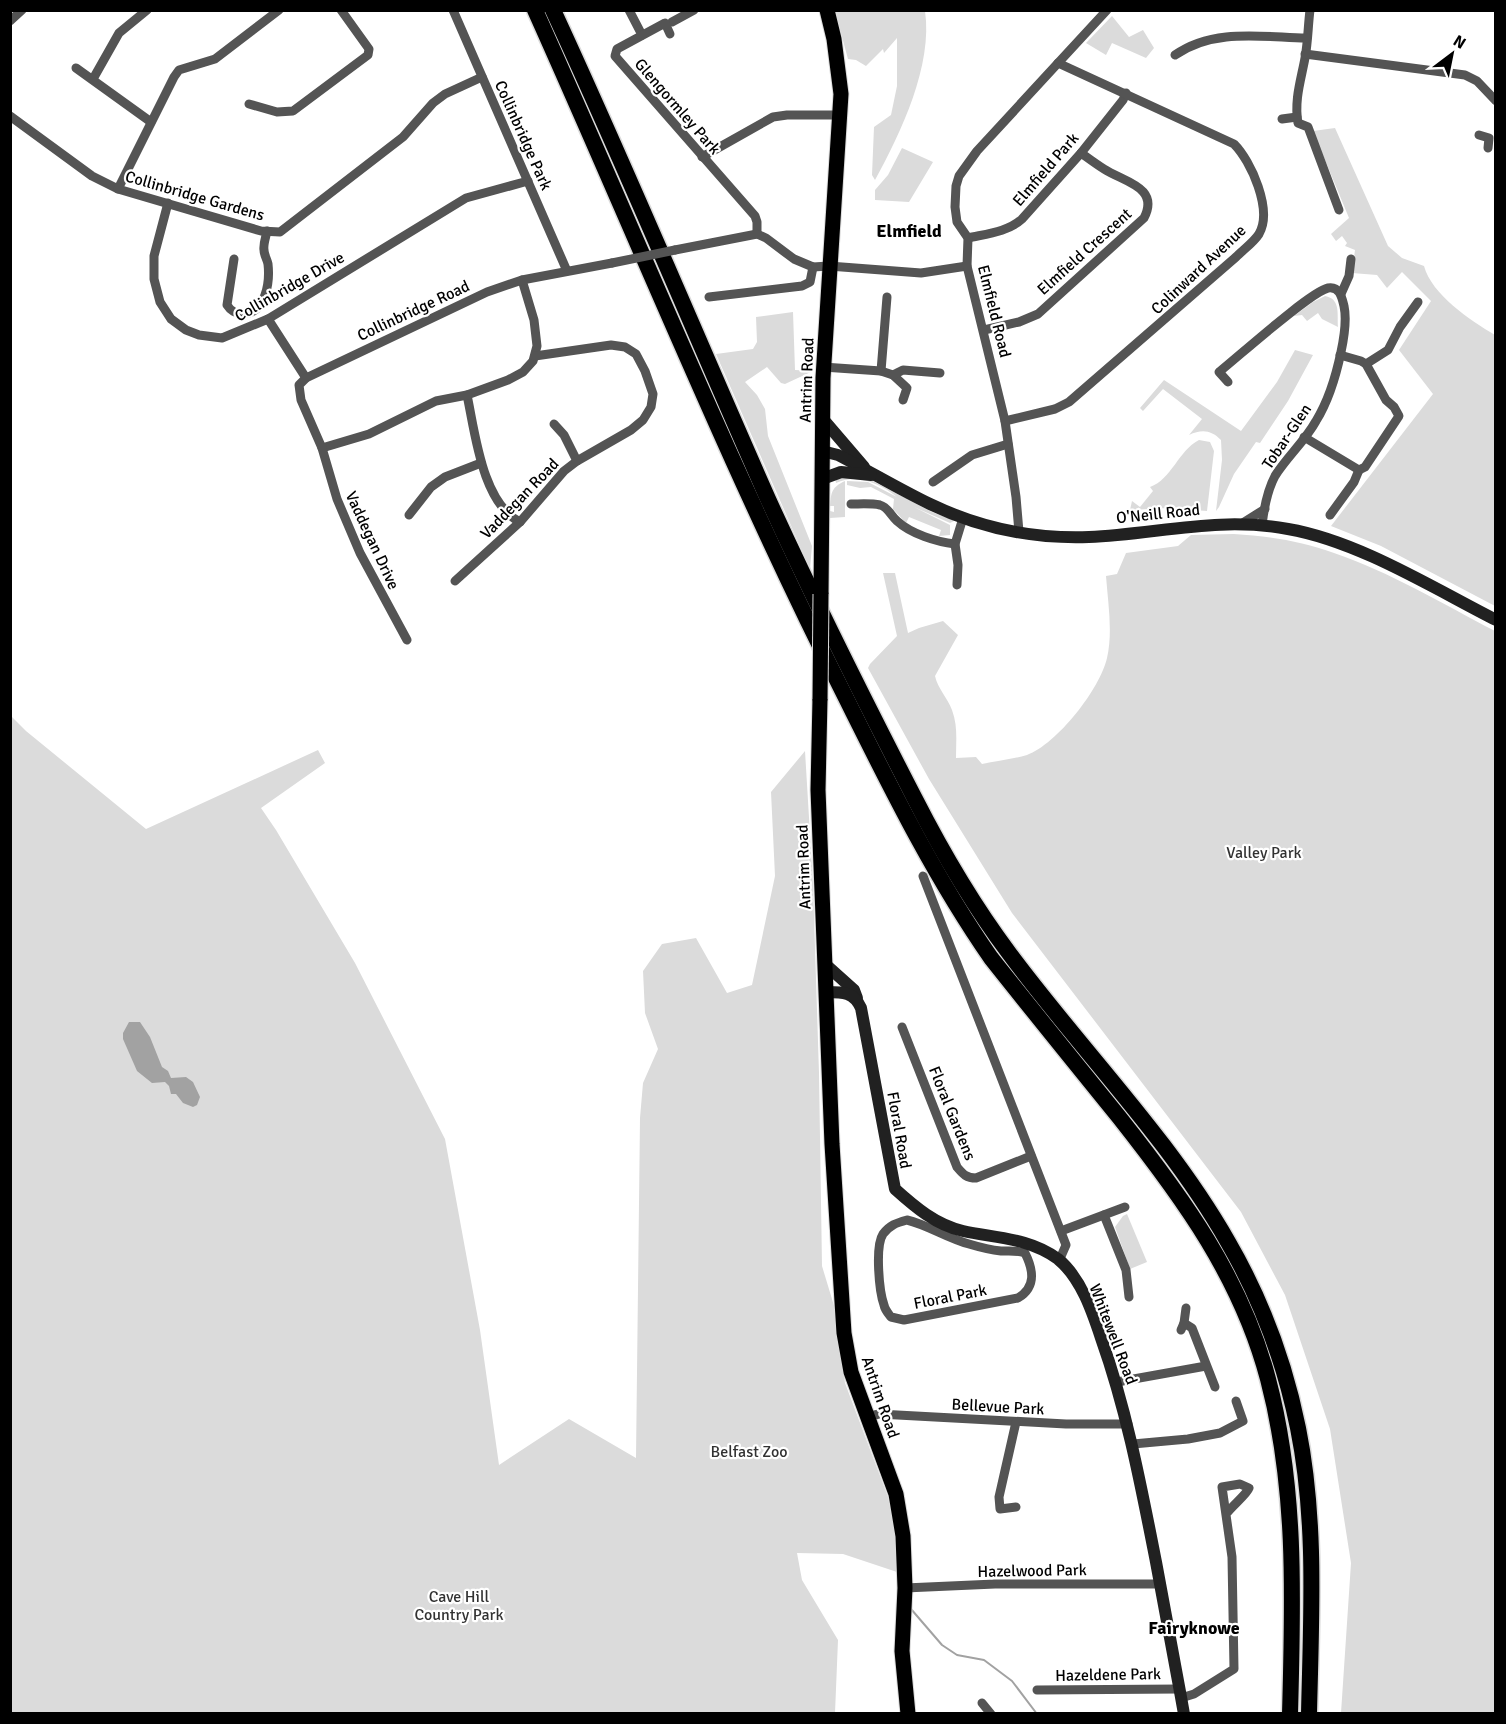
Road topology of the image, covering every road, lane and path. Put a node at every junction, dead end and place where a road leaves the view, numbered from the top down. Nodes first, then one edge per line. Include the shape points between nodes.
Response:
1 (22, 10) edge
2 (147, 10) edge
3 (279, 10) edge
4 (341, 10) edge
5 (453, 10) edge
6 (535, 10) edge
7 (552, 10) edge
8 (629, 10) edge
9 (694, 10) edge
10 (827, 10) edge
11 (1107, 10) edge
12 (1310, 10) edge
13 (10, 21) edge
14 (672, 22) dead end
15 (670, 33) dead end
16 (642, 35) junction
17 (1306, 38) junction
18 (1305, 54) junction
19 (1175, 55) dead end
20 (1058, 63) junction
21 (76, 68) dead end
22 (482, 77) junction
23 (93, 79) junction
24 (1126, 93) junction
25 (1496, 102) edge
26 (249, 104) dead end
27 (840, 115) junction
28 (10, 116) edge
29 (1297, 117) junction
30 (1282, 119) dead end
31 (151, 122) junction
32 (1081, 153) junction
33 (702, 157) junction
34 (528, 181) junction
35 (118, 189) junction
36 (168, 203) junction
37 (1339, 210) dead end
38 (267, 231) junction
39 (757, 234) junction
40 (968, 238) junction
41 (234, 259) dead end
42 (1351, 259) dead end
43 (829, 266) junction
44 (967, 266) junction
45 (813, 267) junction
46 (567, 271) junction
47 (522, 280) junction
48 (808, 284) junction
49 (828, 294) junction
50 (1341, 294) junction
51 (709, 297) dead end
52 (887, 297) dead end
53 (1418, 302) dead end
54 (268, 319) junction
55 (984, 330) junction
56 (1340, 355) junction
57 (535, 356) junction
58 (1366, 364) junction
59 (823, 367) junction
60 (881, 371) junction
61 (940, 374) dead end
62 (893, 375) junction
63 (306, 378) junction
64 (1228, 382) dead end
65 (467, 395) junction
66 (903, 400) dead end
67 (822, 417) junction
68 (1005, 421) junction
69 (554, 424) dead end
70 (1304, 436) junction
71 (1008, 444) junction
72 (322, 448) junction
73 (822, 451) junction
74 (577, 461) junction
75 (481, 463) junction
76 (866, 469) junction
77 (1359, 470) junction
78 (878, 476) junction
79 (822, 479) junction
80 (933, 482) dead end
81 (851, 504) dead end
82 (1264, 509) junction
83 (409, 515) dead end
84 (1330, 516) dead end
85 (963, 518) junction
86 (520, 522) junction
87 (1241, 524) junction
88 (1262, 525) junction
89 (1019, 532) junction
90 (955, 544) junction
91 (455, 581) dead end
92 (957, 585) dead end
93 (1496, 620) edge
94 (406, 640) dead end
95 (923, 876) dead end
96 (965, 949) dead end
97 (954, 952) junction
98 (825, 964) junction
99 (827, 992) junction
100 (858, 1000) junction
101 (902, 1028) dead end
102 (1030, 1156) junction
103 (1125, 1207) dead end
104 (1104, 1215) junction
105 (1061, 1231) junction
106 (990, 1236) junction
107 (988, 1248) junction
108 (1059, 1261) junction
109 (1129, 1297) dead end
110 (1186, 1308) dead end
111 (1206, 1366) junction
112 (1117, 1382) junction
113 (1215, 1387) dead end
114 (1236, 1401) dead end
115 (866, 1417) junction
116 (1016, 1422) junction
117 (1128, 1424) junction
118 (1133, 1444) junction
119 (1016, 1507) dead end
120 (1227, 1513) dead end
121 (1160, 1584) junction
122 (905, 1588) junction
123 (1037, 1690) dead end
124 (1180, 1693) junction
125 (982, 1702) dead end
126 (908, 1713) edge
127 (991, 1713) edge
128 (1184, 1713) edge
129 (1290, 1713) edge
130 (1309, 1713) edge

1 - 13 street
2 - 23 street via 119,33
3 - 31 street via 215,59 179,70
4 - 26 street via 369,49 368,55 293,111 277,112
5 - 22 street, Collinbridge Park
6 - 129 highway via 779,563 907,820 942,883 991,957 1180,1196 1216,1254 1242,1308 1268,1379 1289,1497 1293,1573
7 - 130 highway via 770,504 916,801 1006,950 1199,1196 1227,1240 1259,1304 1298,1427 1309,1501
8 - 16 street
9 - 14 street
10 - 27 main road, Antrim Road via 839,72
11 - 20 street, Elmfield Road
12 - 17 street
15 - 16 street, Glengormley Park via 665,23
16 - 33 street, Glengormley Park via 617,49 615,56
17 - 18 street
17 - 19 street via 1231,36 1189,45
18 - 25 street via 1465,75 1478,81
18 - 29 street via 1296,98
20 - 24 street, Colinward Avenue
20 - 40 street, Elmfield Road via 959,176 955,194 957,222
21 - 23 street
22 - 34 street, Collinbridge Park
22 - 38 street, Collinbridge Gardens via 439,98 403,137 280,232
23 - 31 street
24 - 32 street, Elmfield Park
24 - 68 street, Colinward Avenue via 1234,144 1242,152 1265,216 1259,234 1069,402
27 - 33 street via 773,117
27 - 43 main road, Antrim Road
28 - 35 street, Collinbridge Gardens via 92,176
29 - 30 street
29 - 37 street via 1298,123 1308,127
31 - 35 street
32 - 40 street, Elmfield Park via 1017,224
32 - 55 street, Elmfield Crescent via 1143,190 1149,201 1144,218 1038,314
33 - 39 street, Glengormley Park via 755,216
34 - 46 street, Collinbridge Park
34 - 54 street, Collinbridge Drive via 466,198
35 - 36 street, Collinbridge Gardens
36 - 38 street, Collinbridge Gardens
36 - 54 street, Collinbridge Drive via 154,256 154,279 160,302 171,319 199,335 222,338
38 - 41 street via 263,248 268,262 267,289 254,311 242,314 227,305
39 - 45 street
39 - 46 street, Collinbridge Road, bridge
40 - 44 street, Elmfield Road
42 - 50 street, Tobar-Glen via 1350,276
43 - 44 street via 921,273
43 - 45 street
43 - 49 main road, Antrim Road
44 - 55 street, Elmfield Road
45 - 48 street
46 - 47 street, Collinbridge Road
47 - 57 street via 534,320
47 - 63 street, Collinbridge Road via 487,292
48 - 49 street via 823,288
48 - 51 street
49 - 59 main road, Antrim Road
50 - 56 street, Tobar-Glen via 1345,310
50 - 64 street via 1328,288 1298,307 1219,372
52 - 60 street
53 - 58 street via 1388,350
54 - 63 street
55 - 68 street, Elmfield Road
56 - 58 street
56 - 70 street, Tobar-Glen via 1327,401
57 - 65 street via 523,372
57 - 74 street, Vaddegan Road via 611,345 636,354 645,371 653,394 643,420
58 - 77 street via 1399,416 1365,467
59 - 60 street
59 - 67 main road, Antrim Road
60 - 62 street
61 - 62 street via 903,370
62 - 66 street via 907,388
63 - 72 street via 299,385 301,400
65 - 72 street via 436,401 369,434
65 - 75 street
67 - 73 main road, Antrim Road
67 - 76 street
68 - 71 street, Elmfield Road
69 - 74 street
70 - 77 street
70 - 82 street, Tobar-Glen via 1275,477
71 - 80 street via 972,455
71 - 89 street, Elmfield Road
72 - 94 street, Vaddegan Drive via 337,499 356,543
73 - 76 street, O'Neill Road
73 - 79 main road, Antrim Road
74 - 86 street, Vaddegan Road
75 - 83 street via 431,487
75 - 86 street via 490,487 510,518
76 - 78 street, O'Neill Road
77 - 84 street
78 - 79 street via 841,472
78 - 85 street, O'Neill Road
79 - 98 main road, Antrim Road, bridge via 818,790
81 - 90 street via 879,505 908,528
82 - 87 street
82 - 88 street, Tobar-Glen
85 - 89 street, O'Neill Road
85 - 90 street
86 - 91 street, Vaddegan Road
87 - 88 street, O'Neill Road
87 - 89 street, O'Neill Road via 1091,537
88 - 93 street, O'Neill Road via 1301,531 1342,545
90 - 92 street
95 - 97 street
96 - 97 street
97 - 102 street
98 - 99 main road, Antrim Road
98 - 100 street via 854,990
99 - 100 street via 846,993
99 - 115 main road, Antrim Road via 844,1333 851,1372
100 - 106 street, Floral Road via 893,1186 912,1205 941,1223
101 - 102 street, Floral Gardens via 963,1174 976,1178
102 - 105 street
103 - 104 street
104 - 105 street
104 - 109 street via 1126,1270
105 - 108 street via 1066,1245
106 - 107 street
106 - 108 street, Floral Road via 1034,1245
107 - 107 street, Floral Park via 1025,1253 1031,1266 1027,1293 1018,1299 904,1320 891,1317 884,1308 879,1254 881,1237 892,1225 907,1220 917,1222 951,1239
108 - 112 street, Whitewell Road via 1083,1293
110 - 111 street via 1183,1327 1192,1328
111 - 112 street
111 - 113 street
112 - 117 street, Whitewell Road
114 - 118 street via 1243,1421 1220,1433
115 - 116 street, Bellevue Park via 879,1414
115 - 122 main road, Antrim Road via 896,1494
116 - 117 street, Bellevue Park
116 - 119 street via 999,1497 1000,1509
117 - 118 street, Whitewell Road
118 - 121 street, Whitewell Road
120 - 124 street via 1234,1669 1194,1694
121 - 122 street, Hazelwood Park
121 - 124 street, Whitewell Road
122 - 126 main road, Antrim Road via 902,1652
123 - 124 street, Hazeldene Park
124 - 128 street, Whitewell Road
125 - 127 street

